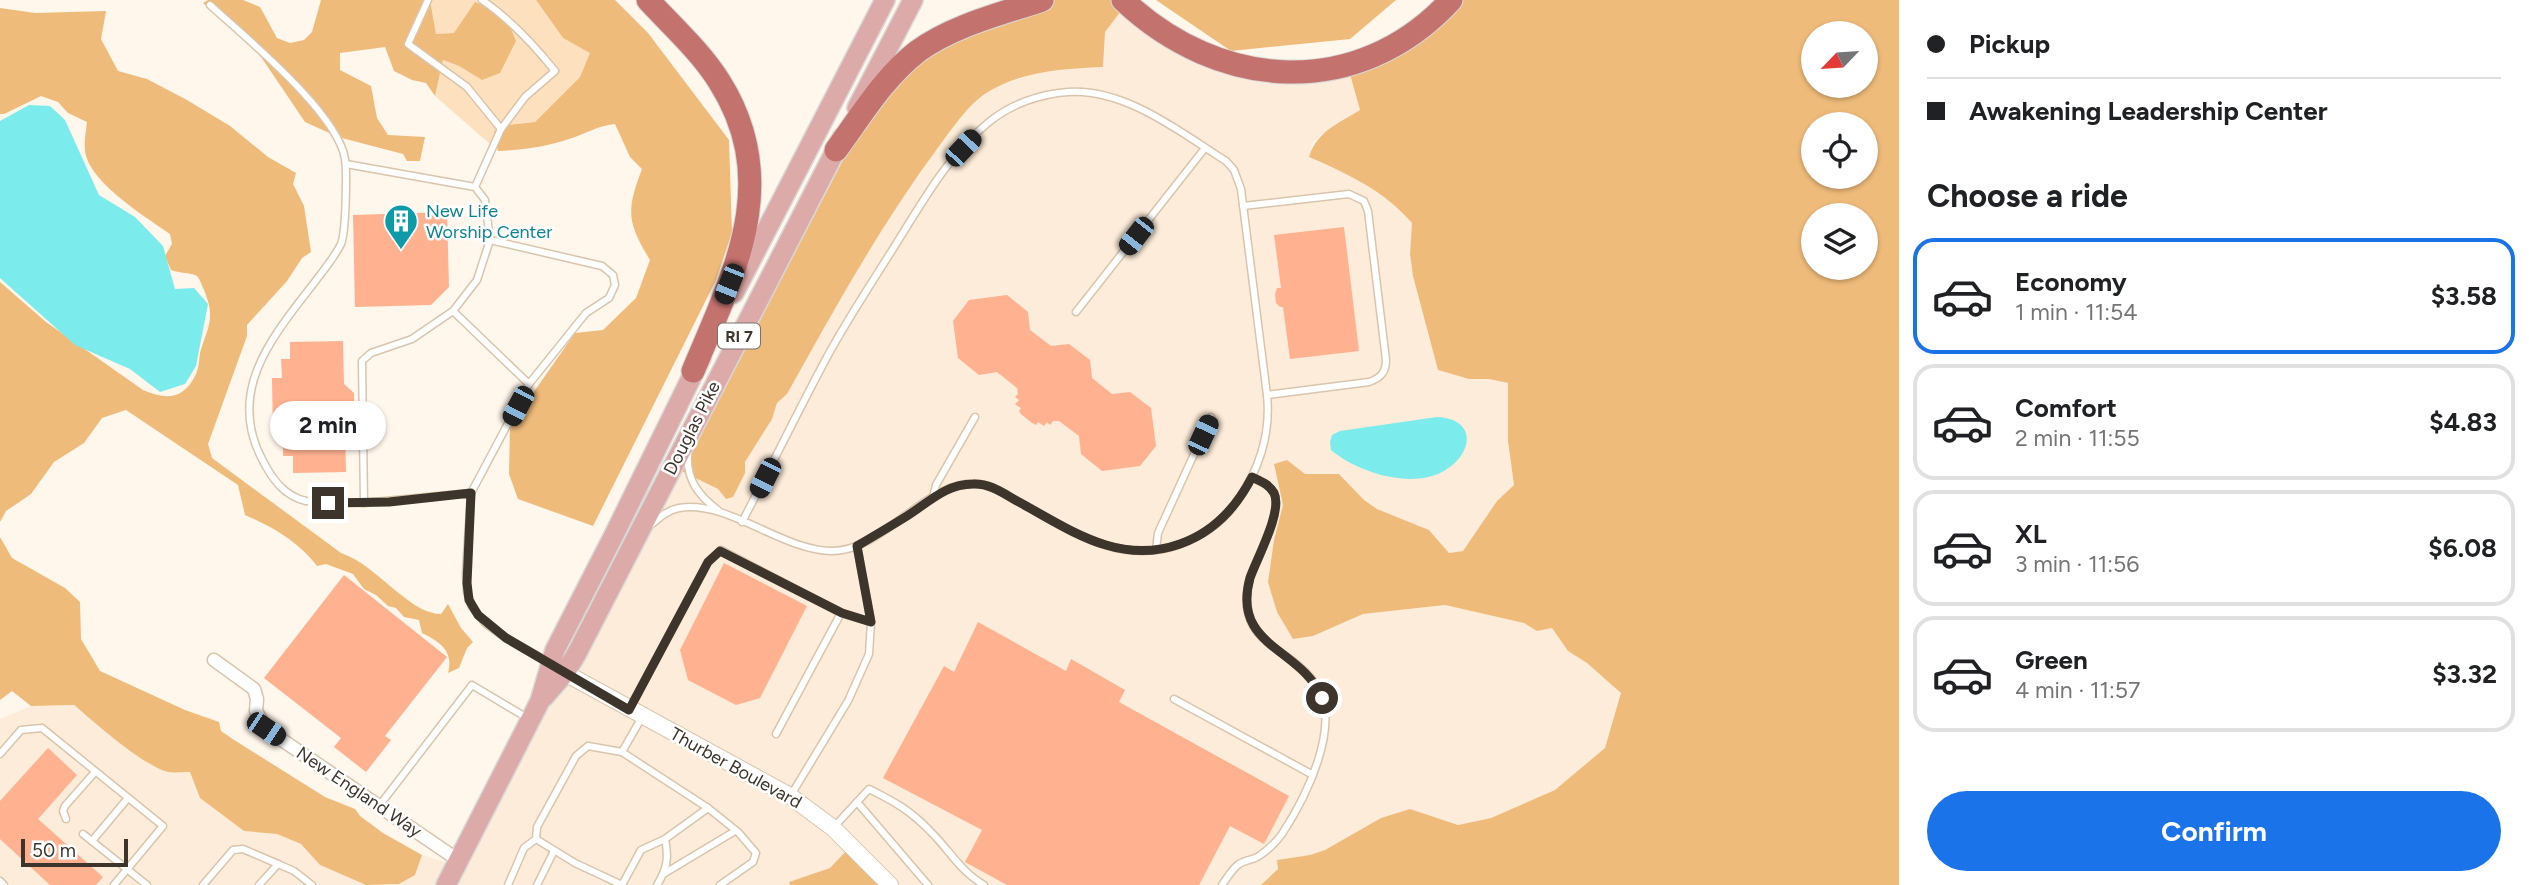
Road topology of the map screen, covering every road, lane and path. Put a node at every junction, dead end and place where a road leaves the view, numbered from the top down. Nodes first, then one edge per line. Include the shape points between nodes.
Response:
1 (428, 0) edge
2 (482, 0) edge
3 (648, 0) edge
4 (885, 0) edge
5 (913, 0) edge
6 (1042, 0) edge
7 (1123, 0) edge
8 (1451, 0) edge
9 (210, 5) dead end
10 (501, 129) junction
11 (1205, 148) junction
12 (836, 150) junction
13 (346, 164) junction
14 (475, 187) junction
15 (1243, 206) junction
16 (490, 240) junction
17 (453, 311) junction
18 (1076, 312) dead end
19 (694, 371) junction
20 (529, 384) junction
21 (1267, 395) junction
22 (975, 417) dead end
23 (1211, 417) dead end
24 (690, 429) junction
25 (1252, 477) junction
26 (471, 493) junction
27 (933, 497) junction
28 (364, 503) junction
29 (721, 513) junction
30 (742, 522) junction
31 (633, 546) junction
32 (857, 546) junction
33 (1156, 550) junction
34 (842, 613) junction
35 (871, 622) junction
36 (214, 660) dead end
37 (557, 668) junction
38 (1174, 699) dead end
39 (636, 713) junction
40 (531, 720) junction
41 (776, 734) dead end
42 (622, 752) junction
43 (0, 754) edge
44 (95, 772) junction
45 (1313, 775) junction
46 (790, 796) junction
47 (128, 798) junction
48 (857, 802) junction
49 (379, 806) junction
50 (708, 808) junction
51 (66, 820) dead end
52 (833, 828) junction
53 (735, 831) junction
54 (83, 834) dead end
55 (536, 839) junction
56 (665, 839) junction
57 (92, 841) junction
58 (554, 851) junction
59 (458, 860) junction
60 (278, 864) junction
61 (128, 870) junction
62 (665, 873) junction
63 (0, 881) edge
64 (4, 885) edge
65 (114, 885) edge
66 (147, 885) edge
67 (203, 885) edge
68 (259, 885) edge
69 (312, 885) edge
70 (446, 885) edge
71 (508, 885) edge
72 (537, 885) edge
73 (622, 885) edge
74 (657, 885) edge
75 (720, 885) edge
76 (890, 885) edge
77 (928, 885) edge
78 (984, 885) edge
79 (1222, 885) edge

1 - 10 lane via 408,44 467,87
2 - 10 lane via 539,50 555,71 526,97
3 - 19 highway via 718,79 739,122 749,165 743,246
4 - 19 main road, Douglas Pike / RI 7
5 - 12 main road, Douglas Pike / RI 7
6 - 12 highway via 955,31 918,52 887,81
7 - 8 highway via 1196,51 1243,68 1289,73 1332,69 1374,55 1417,31
9 - 13 lane via 311,101 340,144
10 - 14 lane
11 - 15 lane via 1234,170
11 - 18 lane
11 - 30 lane via 1132,105 1094,93 1067,92 1030,100 986,124 938,178 858,305
12 - 24 main road, Douglas Pike / RI 7
13 - 14 lane
13 - 28 lane via 344,235 264,351 253,378 248,415 259,453 283,490 298,499
14 - 16 lane via 485,200
15 - 21 lane
15 - 21 lane via 1349,194 1364,201 1368,211 1385,370 1369,382
16 - 17 lane via 477,280
16 - 20 lane via 601,266 615,279 609,298 586,313
17 - 20 lane
17 - 28 lane via 412,339 371,353 362,361
19 - 37 main road, Douglas Pike / RI 7
20 - 26 lane
21 - 25 lane via 1268,423
22 - 27 lane
23 - 33 lane via 1158,533
24 - 29 lane via 690,478
24 - 31 main road, Douglas Pike / RI 7
25 - 33 lane via 1216,525
25 - 45 lane via 1268,485 1276,506 1250,578 1247,611 1262,638 1307,675 1322,698 1325,733
26 - 28 lane
26 - 37 lane via 466,573 472,607 485,623
27 - 32 lane
27 - 33 lane via 959,485 986,485 1090,541 1124,551
29 - 30 lane
29 - 31 lane via 687,507 673,510 658,518
30 - 32 lane via 814,549 837,551
31 - 37 main road, Douglas Pike / RI 7
32 - 35 lane
34 - 35 lane
34 - 39 lane via 720,551 708,562
34 - 41 lane
35 - 46 lane via 870,654 848,701
36 - 49 street, New England Way via 254,689 256,711 266,729
37 - 39 street, Thurber Boulevard
37 - 40 main road, Douglas Pike / RI 7
38 - 45 lane
39 - 42 lane
39 - 46 street, Thurber Boulevard
40 - 49 lane via 472,685
40 - 59 main road, Douglas Pike / RI 7
42 - 50 lane
42 - 55 lane via 588,746 576,756 537,827
43 - 44 lane via 21,730 42,728
44 - 47 lane
44 - 51 lane via 65,806
45 - 79 lane via 1281,836 1259,856 1239,864
46 - 52 street, Thurber Boulevard
47 - 57 lane
47 - 61 lane via 163,826
48 - 52 lane
48 - 77 lane
48 - 78 lane via 869,789 905,807 968,876
49 - 59 street, New England Way
50 - 53 lane
50 - 56 lane
52 - 76 street, Thurber Boulevard
53 - 62 lane
53 - 75 lane via 756,853 753,862
54 - 57 lane
55 - 58 lane
55 - 71 lane via 524,848
56 - 62 lane
56 - 73 lane via 642,850
57 - 61 lane
58 - 72 lane
58 - 73 lane
59 - 70 main road, Douglas Pike / RI 7
60 - 67 lane via 243,849 233,850
60 - 68 lane
60 - 69 lane
61 - 65 lane
61 - 66 lane
62 - 74 lane
63 - 64 lane

